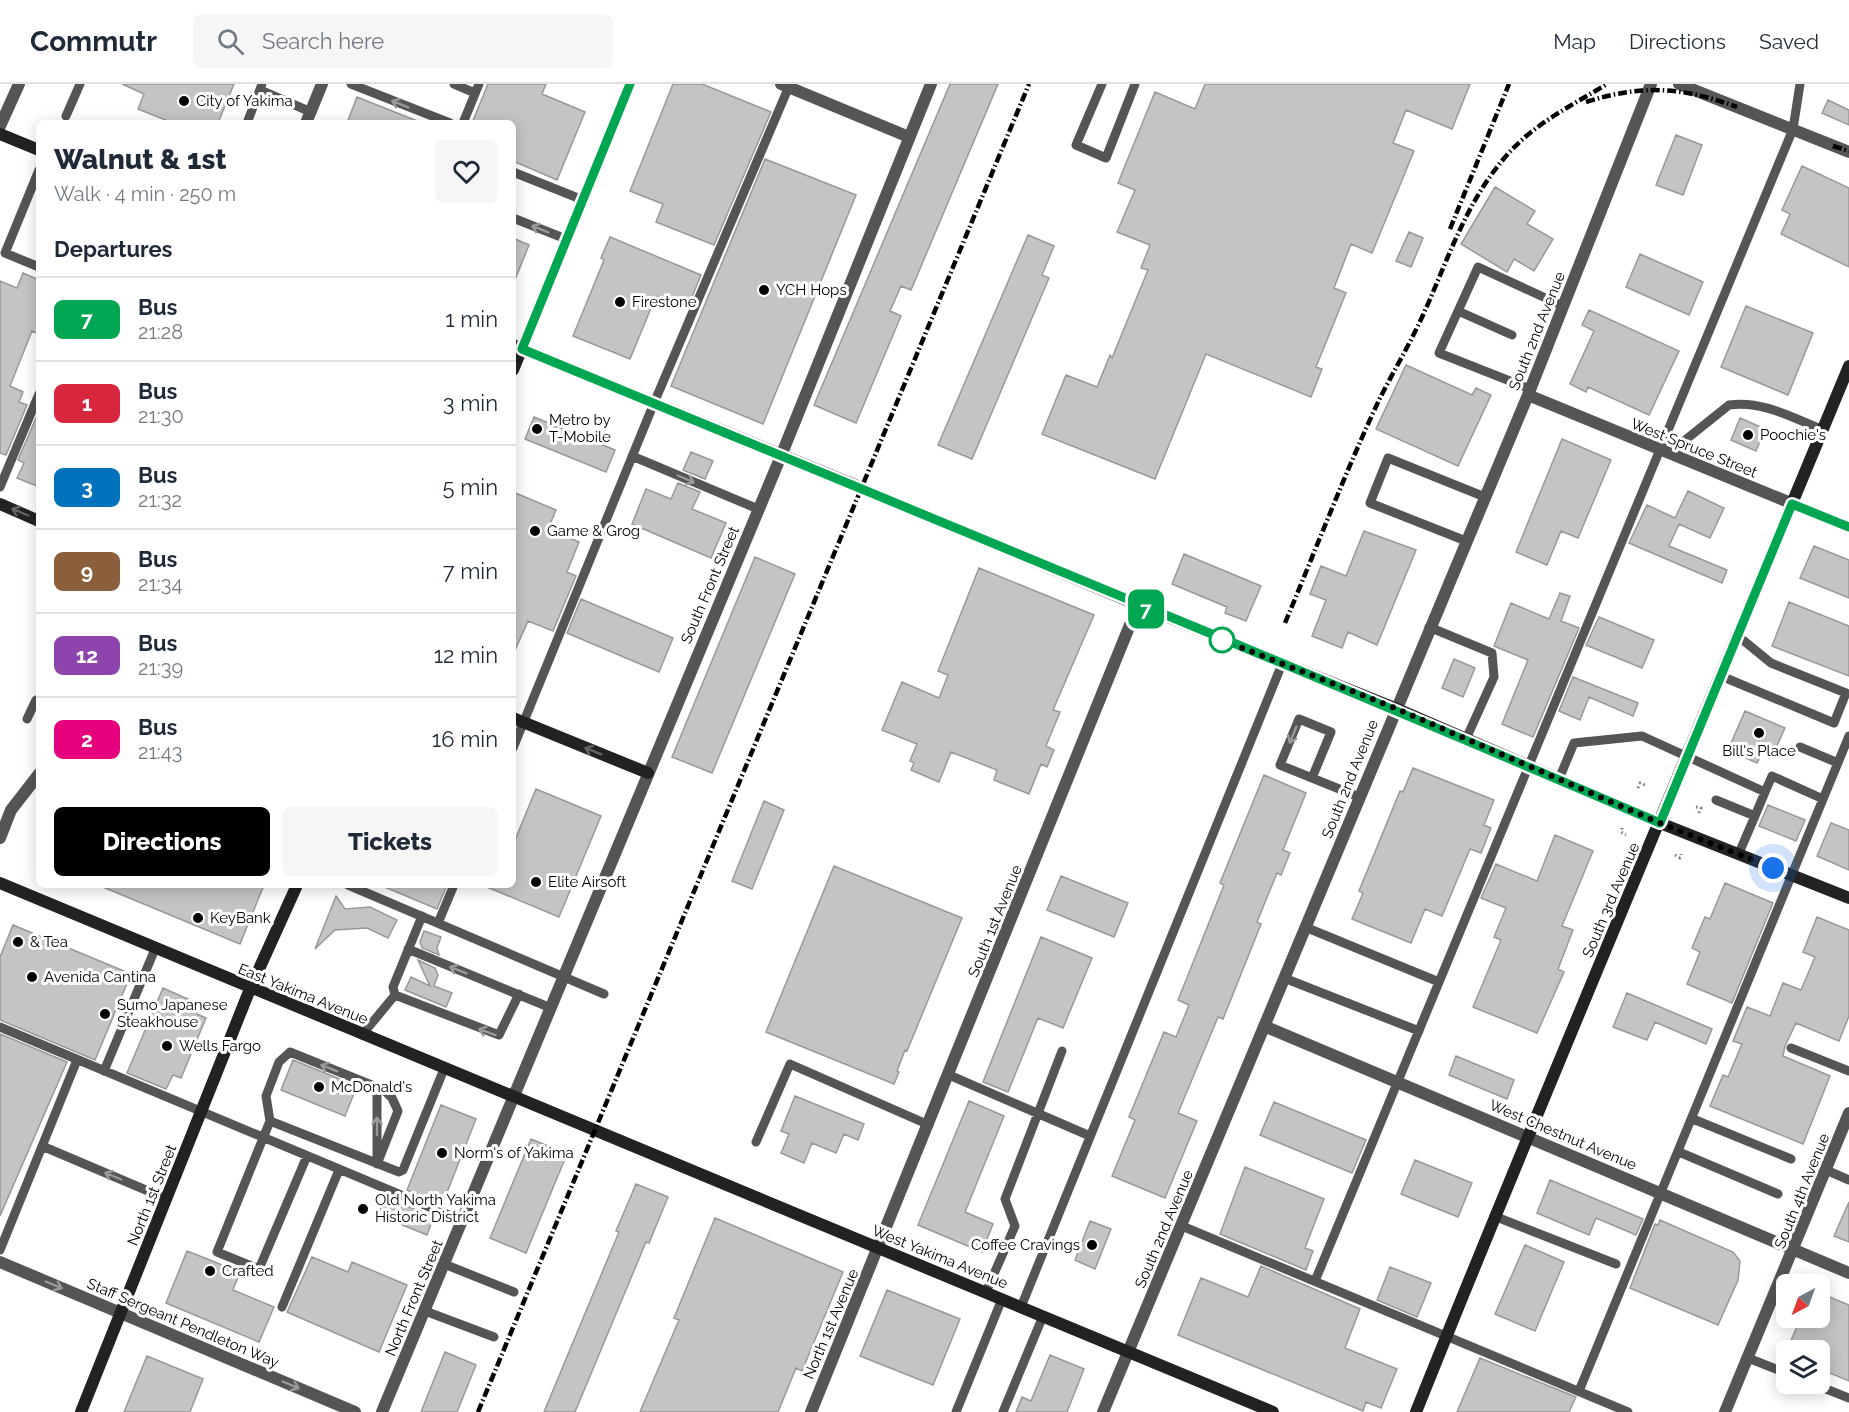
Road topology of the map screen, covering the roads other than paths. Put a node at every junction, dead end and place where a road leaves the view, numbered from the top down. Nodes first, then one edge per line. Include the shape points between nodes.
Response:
1 (19, 84) edge
2 (80, 84) edge
3 (322, 84) edge
4 (351, 84) edge
5 (454, 84) edge
6 (630, 84) edge
7 (931, 84) edge
8 (1102, 84) edge
9 (1136, 84) edge
10 (1650, 84) edge
11 (1680, 84) edge
12 (1800, 84) edge
13 (787, 85) edge
14 (261, 87) edge
15 (477, 88) edge
16 (66, 116) dead end
17 (309, 117) edge
18 (248, 120) edge
19 (442, 120) edge
20 (464, 120) edge
21 (0, 126) edge
22 (1793, 129) junction
23 (0, 134) edge
24 (909, 137) junction
25 (36, 149) edge
26 (1849, 152) edge
27 (516, 173) edge
28 (36, 177) edge
29 (583, 200) junction
30 (516, 219) edge
31 (567, 239) junction
32 (36, 266) edge
33 (1563, 306) junction
34 (1458, 311) junction
35 (1512, 335) dead end
36 (517, 347) edge
37 (1849, 366) edge
38 (1529, 392) junction
39 (36, 401) edge
40 (654, 403) junction
41 (1823, 430) junction
42 (1664, 452) junction
43 (632, 456) junction
44 (781, 456) junction
45 (855, 485) tunnel mouth
46 (0, 487) edge
47 (1485, 497) junction
48 (0, 504) edge
49 (1792, 504) junction
50 (904, 506) tunnel mouth
51 (758, 509) junction
52 (36, 519) edge
53 (1849, 527) edge
54 (1466, 541) junction
55 (1138, 605) junction
56 (1429, 627) junction
57 (1738, 636) junction
58 (1282, 664) junction
59 (1721, 676) junction
60 (36, 700) dead end
61 (1395, 708) junction
62 (27, 719) dead end
63 (519, 720) edge
64 (1849, 736) edge
65 (1466, 739) junction
66 (1800, 747) dead end
67 (1687, 758) junction
68 (1838, 763) junction
69 (1528, 766) junction
70 (648, 773) junction
71 (36, 778) edge
72 (1312, 778) junction
73 (1559, 779) junction
74 (1765, 792) junction
75 (1359, 796) junction
76 (1823, 799) junction
77 (1716, 800) dead end
78 (1755, 816) junction
79 (1660, 823) junction
80 (0, 838) edge
81 (1739, 853) junction
82 (1791, 875) junction
83 (0, 883) edge
84 (296, 888) edge
85 (355, 888) edge
86 (453, 888) edge
87 (1849, 898) edge
88 (422, 916) junction
89 (438, 923) junction
90 (1305, 927) junction
91 (155, 949) junction
92 (408, 949) junction
93 (564, 977) junction
94 (1284, 978) junction
95 (1439, 982) junction
96 (250, 989) junction
97 (519, 994) junction
98 (604, 994) dead end
99 (395, 995) junction
100 (551, 1008) junction
101 (1264, 1026) junction
102 (0, 1027) edge
103 (1419, 1031) junction
104 (362, 1035) junction
105 (1791, 1048) dead end
106 (1062, 1051) dead end
107 (78, 1060) junction
108 (444, 1069) junction
109 (104, 1071) junction
110 (1849, 1071) edge
111 (949, 1075) junction
112 (1397, 1082) junction
113 (377, 1088) junction
114 (515, 1096) junction
115 (201, 1113) junction
116 (1038, 1114) junction
117 (1848, 1118) edge
118 (1693, 1119) junction
119 (270, 1121) junction
120 (929, 1125) junction
121 (595, 1130) joint
122 (1090, 1136) junction
123 (1526, 1136) junction
124 (263, 1138) junction
125 (756, 1142) dead end
126 (42, 1146) junction
127 (1679, 1152) junction
128 (307, 1156) junction
129 (1791, 1159) dead end
130 (377, 1164) junction
131 (339, 1170) junction
132 (1826, 1170) junction
133 (1849, 1180) edge
134 (1662, 1194) junction
135 (1778, 1194) dead end
136 (167, 1199) junction
137 (1494, 1216) junction
138 (463, 1221) junction
139 (1182, 1226) junction
140 (879, 1248) junction
141 (0, 1250) edge
142 (1794, 1250) junction
143 (0, 1262) edge
144 (444, 1264) junction
145 (1616, 1264) dead end
146 (1849, 1273) edge
147 (1315, 1281) junction
148 (514, 1292) dead end
149 (986, 1292) junction
150 (1002, 1299) junction
151 (1021, 1306) junction
152 (282, 1307) dead end
153 (425, 1311) junction
154 (122, 1313) junction
155 (1043, 1316) junction
156 (1446, 1335) junction
157 (494, 1338) dead end
158 (1129, 1352) junction
159 (1748, 1358) junction
160 (1776, 1369) edge
161 (1830, 1390) edge
162 (1579, 1391) junction
163 (1849, 1398) edge
164 (81, 1412) edge
165 (355, 1412) edge
166 (382, 1412) edge
167 (811, 1412) edge
168 (956, 1412) edge
169 (1004, 1412) edge
170 (1103, 1412) edge
171 (1274, 1412) edge
172 (1416, 1412) edge
173 (1628, 1412) edge
174 (1725, 1412) edge

1 - 21 street
2 - 16 lane
3 - 17 street
19 -> 4 lane
5 - 15 lane
6 - 29 street
7 - 24 street, South Front Street
8 - 9 lane via 1076,145 1106,158
10 - 33 street, South 2nd Avenue
11 - 22 street
12 - 22 lane
13 - 24 street
13 - 40 lane
14 - 17 lane
14 - 18 lane
15 - 20 lane
22 - 26 street
22 - 42 lane
23 - 25 street
24 - 44 street, South Front Street
27 - 29 lane
28 - 32 lane via 5,253
29 - 31 street
31 -> 30 lane
31 - 36 street
33 - 34 lane via 1478,267
33 - 38 street, South 2nd Avenue
34 - 35 lane
34 - 38 lane via 1439,353
36 - 40 street
37 - 41 street, South 3rd Avenue
38 - 42 street, West Spruce Street
38 - 47 street, South 2nd Avenue
39 - 46 lane
40 - 43 lane
40 - 44 street
41 - 42 lane via 1756,404 1742,403 1729,405
41 - 49 street, South 3rd Avenue
42 - 49 street, West Spruce Street
42 - 69 lane
43 -> 51 lane
43 - 63 lane
44 - 45 street
44 - 51 street, South Front Street
47 - 54 street, South 2nd Avenue
47 - 54 lane via 1388,458 1370,503
52 -> 48 street
49 - 53 street, West Spruce Street
49 - 57 street, South 3rd Avenue
50 - 55 street
51 - 70 street, South Front Street
54 - 56 street, South 2nd Avenue
55 - 58 street
55 - 111 street, South 1st Avenue
56 - 61 street, South 2nd Avenue
56 - 65 lane via 1492,653 1494,677
57 - 59 street, South 3rd Avenue
57 - 59 lane via 1770,663 1846,693 1834,723
58 - 61 street
58 - 122 lane
59 - 67 street, South 3rd Avenue
60 - 62 lane
61 - 65 street
61 - 75 street, South 2nd Avenue
70 -> 63 street
64 - 68 lane
65 - 69 street
66 - 68 lane
67 - 73 lane via 1642,736 1574,743
67 - 74 lane
67 - 79 street, South 3rd Avenue
68 - 76 lane
69 - 73 street
69 - 95 lane
70 - 93 street, South Front Street
71 - 80 street via 11,810
72 -> 72 lane via 1331,732 1299,719 1280,765
72 - 75 lane
73 - 79 street
74 - 76 lane via 1772,776
74 - 78 lane
75 - 90 street, South 2nd Avenue
76 - 82 lane
77 - 78 lane
78 - 81 lane
79 - 81 street
79 - 123 street, South 3rd Avenue
81 - 82 street
82 - 87 street
82 - 118 lane
83 - 91 street, East Yakima Avenue
84 - 96 street, North 1st Street
85 - 88 lane
86 - 89 lane
88 - 89 lane
88 - 92 lane
89 - 93 lane
90 - 94 street, South 2nd Avenue
90 - 95 lane
91 - 96 street, East Yakima Avenue
91 - 109 lane
97 -> 92 lane
92 - 99 lane via 393,987
93 - 98 lane
93 - 100 street, South Front Street
94 - 101 street, South 2nd Avenue
94 - 103 lane
95 - 103 lane
96 - 104 street, East Yakima Avenue
96 - 115 street, North 1st Street
97 -> 99 lane via 499,1035
97 - 100 lane
99 - 104 lane
100 - 114 street, South Front Street
101 - 112 street, West Chestnut Avenue
101 - 139 street, South 2nd Avenue
102 - 107 lane
103 - 112 lane
104 - 108 street, East Yakima Avenue
105 - 110 lane
106 - 116 lane
107 - 109 lane
107 - 126 lane
108 - 114 street, East Yakima Avenue
108 - 130 lane via 403,1170 395,1172
109 - 115 lane
111 - 116 lane
111 - 120 street, South 1st Avenue
112 - 123 street, West Chestnut Avenue
112 - 147 lane
113 -> 119 lane via 287,1053 279,1062 266,1096
130 -> 113 lane
113 - 130 lane via 392,1098 398,1111
114 - 121 street, East Yakima Avenue
114 - 138 street, North Front Street
115 - 124 lane
115 - 136 street, North 1st Street
116 - 122 lane
116 - 149 lane via 1005,1199 1015,1226
117 - 132 street, South 4th Avenue
118 - 127 lane
118 - 129 lane
119 - 124 lane
119 - 130 lane
120 - 125 lane via 790,1064
120 - 140 street, South 1st Avenue
121 - 140 street, West Yakima Avenue
122 - 151 lane
123 - 134 street, West Chestnut Avenue
123 - 137 street, South 3rd Avenue
124 - 128 lane
124 - 128 lane via 217,1252 259,1269
136 -> 126 lane
126 - 141 lane
127 - 134 lane
127 - 135 lane
128 - 131 lane
131 - 138 lane
131 - 152 lane
132 - 133 lane
132 - 142 street, South 4th Avenue
134 - 142 street, West Chestnut Avenue
134 - 162 lane
136 - 154 street, North 1st Street
137 - 145 lane
137 - 156 street, South 3rd Avenue
138 - 144 street, North Front Street
139 - 147 lane
139 - 158 street, South 2nd Avenue
140 - 149 street, West Yakima Avenue
140 - 167 street, North 1st Avenue
142 - 146 street, West Chestnut Avenue
142 - 159 street, South 4th Avenue
143 -> 154 street, Staff Sergeant Pendleton Way
144 - 148 lane
144 - 153 street, North Front Street
147 - 156 lane
149 - 150 street, West Yakima Avenue
150 - 151 street, West Yakima Avenue
150 - 168 lane
151 - 155 street, West Yakima Avenue
153 - 157 lane
153 - 166 street, North Front Street
154 - 164 street, North 1st Street
154 -> 165 street, Staff Sergeant Pendleton Way
155 - 158 street, West Yakima Avenue
155 - 169 lane
156 - 162 lane
156 - 172 street, South 3rd Avenue
158 - 170 street, South 2nd Avenue
158 - 171 street, West Yakima Avenue
159 - 160 lane
159 - 174 street, South 4th Avenue
161 - 163 lane
162 - 173 lane

